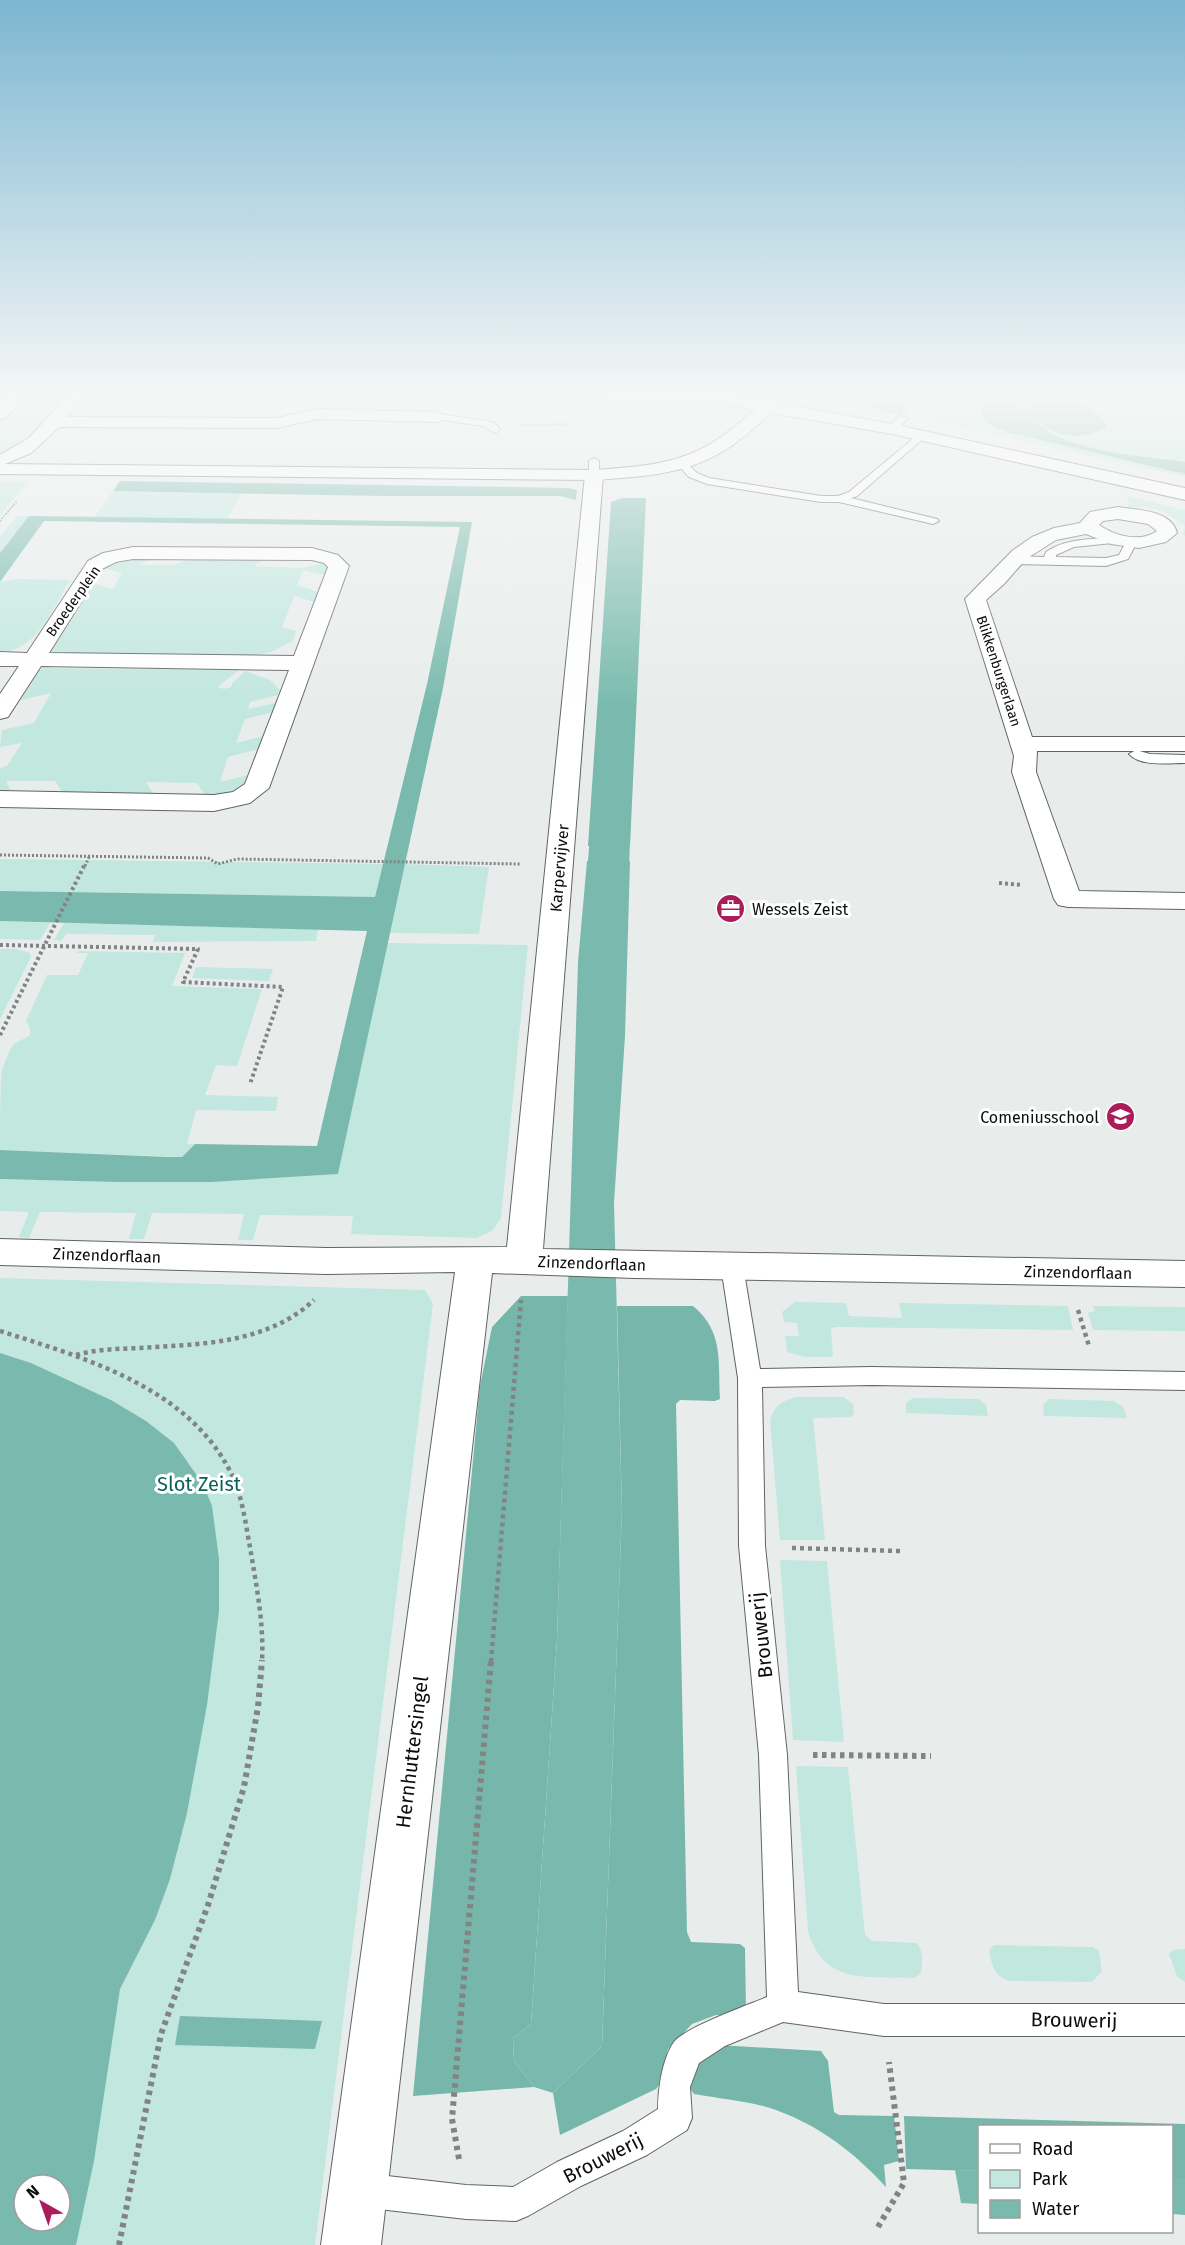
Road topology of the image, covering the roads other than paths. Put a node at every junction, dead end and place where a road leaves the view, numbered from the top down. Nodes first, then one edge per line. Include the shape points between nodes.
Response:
1 (591, 498) edge
2 (813, 498) edge
3 (843, 498) edge
4 (839, 499) junction
5 (933, 521) dead end
6 (1090, 528) junction
7 (1125, 541) junction
8 (1050, 558) dead end
9 (1014, 560) junction
10 (0, 659) edge
11 (32, 660) junction
12 (302, 663) junction
13 (0, 712) edge
14 (1023, 744) junction
15 (1185, 744) edge
16 (1136, 754) dead end
17 (1185, 759) edge
18 (0, 799) edge
19 (1185, 901) edge
20 (0, 1252) edge
21 (475, 1259) junction
22 (535, 1261) junction
23 (732, 1266) junction
24 (1185, 1274) edge
25 (750, 1378) junction
26 (1185, 1381) edge
27 (783, 2006) junction
28 (1185, 2020) edge
29 (357, 2190) junction
30 (351, 2245) edge

1 - 22 street, Karpervijver via 560,857
2 - 4 lane
3 - 4 lane
4 - 5 lane
6 - 7 street
6 - 7 street, Blikkenburgerlaan via 1097,516 1118,513 1143,516 1166,528 1167,533 1155,540
6 - 9 street, Blikkenburgerlaan via 1040,539
7 - 8 lane via 1072,543 1050,554
7 - 9 lane via 1124,557 1106,562
9 - 14 street, Blikkenburgerlaan via 975,599
10 - 11 street, Broederplein
11 - 12 street, Broederplein
11 - 12 street, Broederplein via 95,565 110,556 312,554 331,559 339,566
11 - 13 street, Broederplein
12 - 18 street, Broederplein via 256,788 241,798 214,803
14 - 15 street, Blikkenburgerlaan
14 - 19 street via 1024,772 1068,899
16 - 17 lane
20 - 21 street, Zinzendorflaan via 326,1261
21 - 22 street, Zinzendorflaan
21 - 29 street, Hernhuttersingel
22 - 23 street, Zinzendorflaan
23 - 24 street, Zinzendorflaan
23 - 25 lane, Brouwerij
25 - 26 lane
25 - 27 lane, Brouwerij via 752,1546 773,1755
27 - 28 lane, Brouwerij via 884,2020
27 - 29 lane, Brouwerij via 714,2035 686,2052 674,2087 675,2118 516,2204
29 - 30 street, Hernhuttersingel

